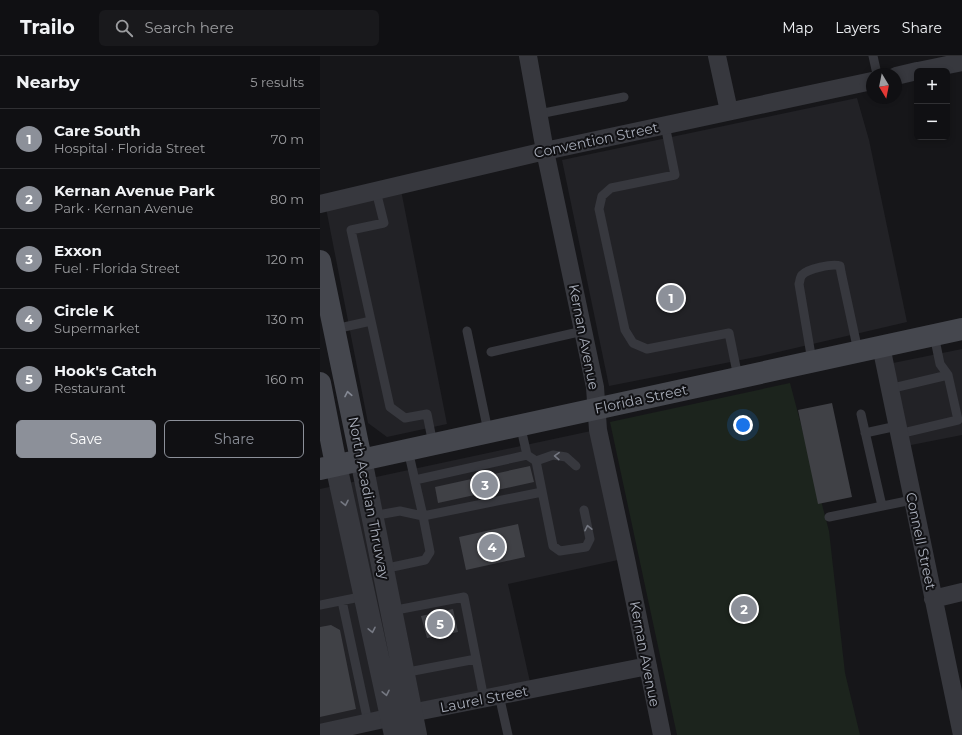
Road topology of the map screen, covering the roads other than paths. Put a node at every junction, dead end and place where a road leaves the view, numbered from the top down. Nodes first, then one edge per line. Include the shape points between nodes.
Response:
1 (528, 56) edge
2 (718, 56) edge
3 (873, 56) edge
4 (962, 62) edge
5 (876, 68) edge
6 (932, 68) edge
7 (914, 72) edge
8 (902, 75) edge
9 (866, 82) edge
10 (624, 97) dead end
11 (729, 111) junction
12 (539, 114) junction
13 (665, 125) junction
14 (545, 151) junction
15 (376, 191) junction
16 (320, 204) edge
17 (320, 261) edge
18 (371, 321) junction
19 (335, 329) junction
20 (962, 329) edge
21 (467, 331) dead end
22 (583, 331) junction
23 (934, 335) junction
24 (881, 346) junction
25 (858, 351) junction
26 (491, 352) dead end
27 (812, 361) junction
28 (948, 376) junction
29 (738, 377) junction
30 (320, 383) edge
31 (889, 389) junction
32 (596, 408) junction
33 (861, 414) dead end
34 (520, 424) junction
35 (898, 430) junction
36 (488, 431) junction
37 (865, 433) junction
38 (433, 444) junction
39 (408, 449) junction
40 (527, 455) junction
41 (361, 459) junction
42 (536, 461) junction
43 (576, 466) dead end
44 (328, 467) edge
45 (415, 480) junction
46 (542, 492) junction
47 (912, 500) junction
48 (882, 506) junction
49 (584, 510) dead end
50 (372, 516) junction
51 (423, 516) junction
52 (829, 517) dead end
53 (383, 569) junction
54 (962, 592) edge
55 (365, 596) junction
56 (933, 599) junction
57 (342, 601) junction
58 (320, 606) edge
59 (391, 612) junction
60 (476, 659) junction
61 (648, 666) junction
62 (403, 673) junction
63 (492, 697) junction
64 (368, 722) junction
65 (399, 722) edge
66 (320, 733) edge
67 (416, 735) edge
68 (508, 735) edge
69 (662, 735) edge
70 (962, 735) edge

1 - 12 street, Kernan Avenue
2 - 11 street
3 - 5 lane
4 - 6 street
7 - 8 street
9 - 11 street, Convention Street
10 - 12 lane
11 - 13 street, Convention Street
12 - 14 street, Kernan Avenue
13 - 14 street, Convention Street
13 - 29 lane via 675,175 611,188 602,196 599,209 625,330 633,343 647,349 729,333
14 - 15 street, Convention Street
14 - 22 street, Kernan Avenue
15 - 16 street, Convention Street
15 - 18 lane via 384,223 351,230
17 - 19 main road, North Acadian Thruway
18 - 19 lane
18 - 38 lane via 390,406 405,418 427,414
41 -> 19 main road, North Acadian Thruway
20 - 23 main road, Florida Street
21 - 36 lane
22 - 26 lane
22 - 32 street, Kernan Avenue via 595,387
23 - 24 main road, Florida Street
23 - 28 lane via 940,364
24 - 25 main road, Florida Street
24 - 31 street, Connell Street
25 - 27 main road, Florida Street
25 - 27 lane via 842,272 840,266 835,264 806,271 801,276 799,284
27 - 29 main road, Florida Street
28 - 31 lane
28 - 35 lane via 958,420
29 - 32 main road, Florida Street
30 - 44 main road, North Acadian Thruway
31 - 35 street, Connell Street
32 - 34 main road, Florida Street
32 - 61 street, Kernan Avenue via 598,430
33 - 37 lane
34 - 36 main road, Florida Street
34 - 40 lane
35 - 37 lane
35 - 47 street, Connell Street
36 - 38 main road, Florida Street
37 - 48 lane
38 - 39 main road, Florida Street
39 - 41 main road, Florida Street
39 - 45 lane
40 - 42 lane
40 - 45 lane
41 - 44 main road, Florida Street
41 - 50 street, North Acadian Thruway
43 -> 42 lane via 566,457 553,455
42 - 46 lane
44 -> 55 street, North Acadian Thruway
45 - 51 lane
46 -> 49 lane via 552,546 560,552 586,547 590,539
46 - 51 lane
47 - 48 lane
47 - 56 street, Connell Street
48 - 52 lane
50 - 51 lane via 400,511
50 - 53 street, North Acadian Thruway
51 - 53 lane via 430,552 425,560
53 - 59 street, North Acadian Thruway
54 - 56 street
55 - 57 lane
55 -> 65 street, North Acadian Thruway
56 - 70 street, Connell Street
57 - 58 lane
57 - 64 lane
59 - 60 lane via 464,597
59 - 62 street, North Acadian Thruway
60 - 62 lane
60 - 63 lane
61 - 63 street, Laurel Street
61 - 69 street, Kernan Avenue
62 - 65 street, North Acadian Thruway
63 - 65 street, Laurel Street
63 - 68 lane
64 - 65 street, Laurel Street
64 - 66 street, Laurel Street
65 - 67 street, North Acadian Thruway

